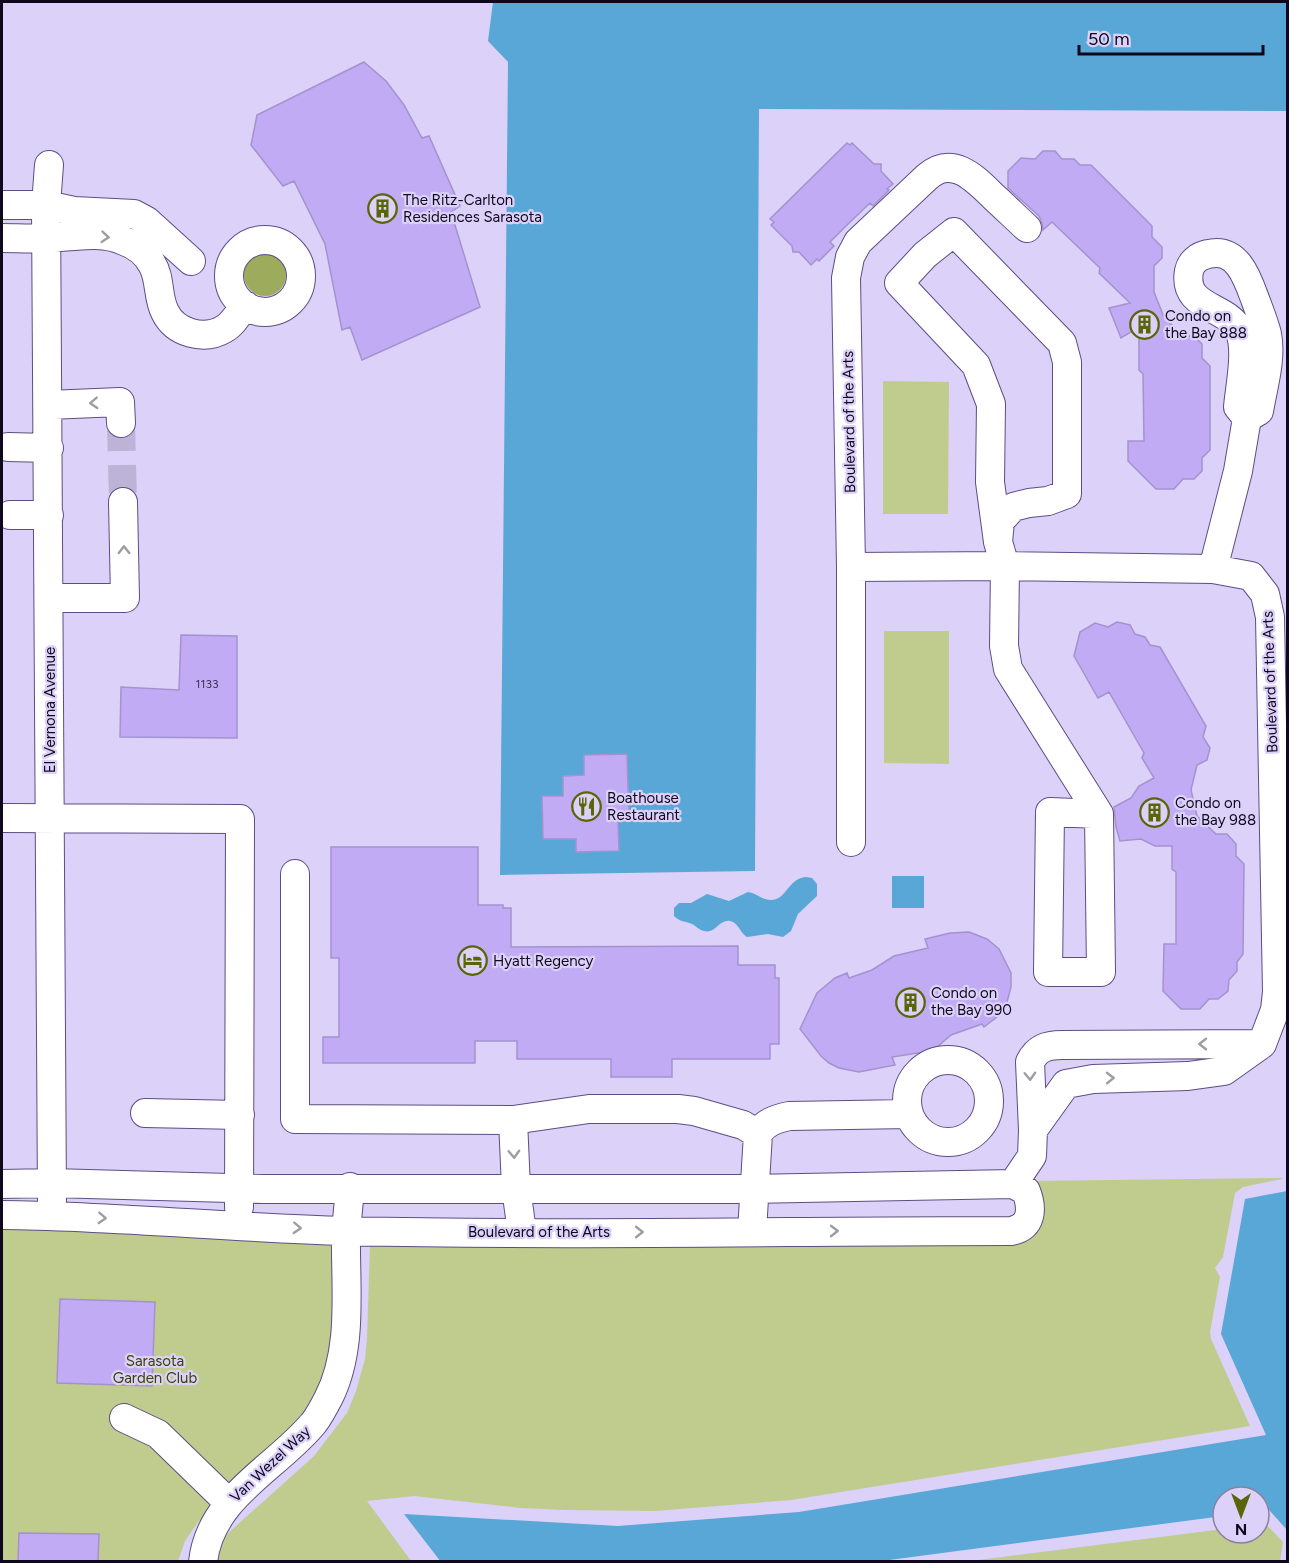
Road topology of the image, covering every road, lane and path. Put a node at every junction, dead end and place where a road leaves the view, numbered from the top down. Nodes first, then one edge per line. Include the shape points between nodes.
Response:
1 (49, 165) dead end
2 (2, 205) edge
3 (46, 205) junction
4 (1026, 228) dead end
5 (2, 238) edge
6 (47, 238) junction
7 (190, 261) junction
8 (232, 261) junction
9 (152, 264) junction
10 (245, 305) junction
11 (48, 405) junction
12 (1247, 418) junction
13 (121, 423) tunnel mouth
14 (8, 447) dead end
15 (49, 448) junction
16 (123, 502) tunnel mouth
17 (49, 514) junction
18 (10, 515) dead end
19 (1001, 554) junction
20 (851, 567) junction
21 (1213, 569) junction
22 (49, 598) junction
23 (1099, 814) junction
24 (2, 818) edge
25 (50, 818) junction
26 (851, 842) dead end
27 (295, 874) dead end
28 (1262, 1044) junction
29 (145, 1113) dead end
30 (908, 1114) dead end
31 (240, 1115) junction
32 (513, 1120) junction
33 (1033, 1130) junction
34 (758, 1134) junction
35 (52, 1182) junction
36 (2, 1184) edge
37 (1013, 1184) junction
38 (350, 1187) junction
39 (240, 1188) junction
40 (516, 1188) junction
41 (753, 1189) junction
42 (2, 1215) edge
43 (53, 1215) junction
44 (238, 1224) junction
45 (346, 1231) junction
46 (752, 1231) junction
47 (522, 1232) junction
48 (124, 1419) dead end
49 (228, 1502) junction
50 (202, 1562) edge

1 - 3 street, El Vernona Avenue
2 - 3 street
3 - 6 street, El Vernona Avenue
3 - 7 street via 74,211 134,214
4 - 20 street, Boulevard of the Arts via 975,178 960,170 940,168 858,242 850,257 846,278
5 - 6 street
6 -> 9 street via 117,238 142,252
6 - 11 street, El Vernona Avenue
7 - 8 street
7 - 9 street
8 - 10 street via 232,290
8 - 10 street via 244,246 266,239 288,248 300,267 298,290 283,307 260,311
9 - 10 street via 164,311 183,331 214,334 225,328
13 -> 11 street via 120,402
11 - 15 street, El Vernona Avenue
12 - 12 street via 1238,407 1240,333 1232,320 1200,302 1188,281 1191,265 1211,253 1228,256 1241,266 1267,334 1268,356 1259,411
12 - 21 street
14 - 15 street
15 - 17 street, El Vernona Avenue
22 -> 16 street via 125,598
17 - 18 street
17 - 22 street, El Vernona Avenue
19 - 19 street via 1000,521 1013,507 1067,494 1067,362 1062,343 954,232 925,255 899,284 976,365 991,404 990,482
19 - 20 street, Boulevard of the Arts
19 - 21 street, Boulevard of the Arts
19 - 23 street via 1008,669
20 - 26 street, Boulevard of the Arts
21 - 28 street, Boulevard of the Arts via 1251,576 1265,594 1270,617 1277,992 1275,1010
22 - 25 street, El Vernona Avenue
23 - 23 street via 1101,972 1048,972 1050,812
24 - 25 street
25 - 31 street via 240,819
25 - 35 street, El Vernona Avenue
27 - 32 street via 295,1119
33 -> 28 street via 1066,1084 1224,1071
28 -> 33 street via 1042,1048 1030,1062
29 - 31 street
30 - 34 street via 789,1116 766,1125
31 - 39 street
32 - 34 street via 589,1109 678,1109 743,1125
32 -> 40 street
33 - 37 street via 1032,1156
34 - 41 street
35 - 36 street
35 - 39 street
35 - 43 street, El Vernona Avenue
37 - 41 street
46 -> 37 street, Boulevard of the Arts via 1011,1231 1026,1223 1030,1207 1026,1191
38 - 39 street
38 - 40 street
38 - 45 street, Van Wezel Way
39 - 44 street
40 - 41 street
40 - 47 street
41 - 46 street
42 - 43 street, Boulevard of the Arts
43 -> 44 street, Boulevard of the Arts
44 -> 45 street, Boulevard of the Arts
45 - 47 street, Boulevard of the Arts
45 - 49 street, Van Wezel Way via 345,1338 329,1397 303,1436
47 -> 46 street, Boulevard of the Arts
48 - 49 street via 158,1434
49 - 50 street, Van Wezel Way via 213,1527

